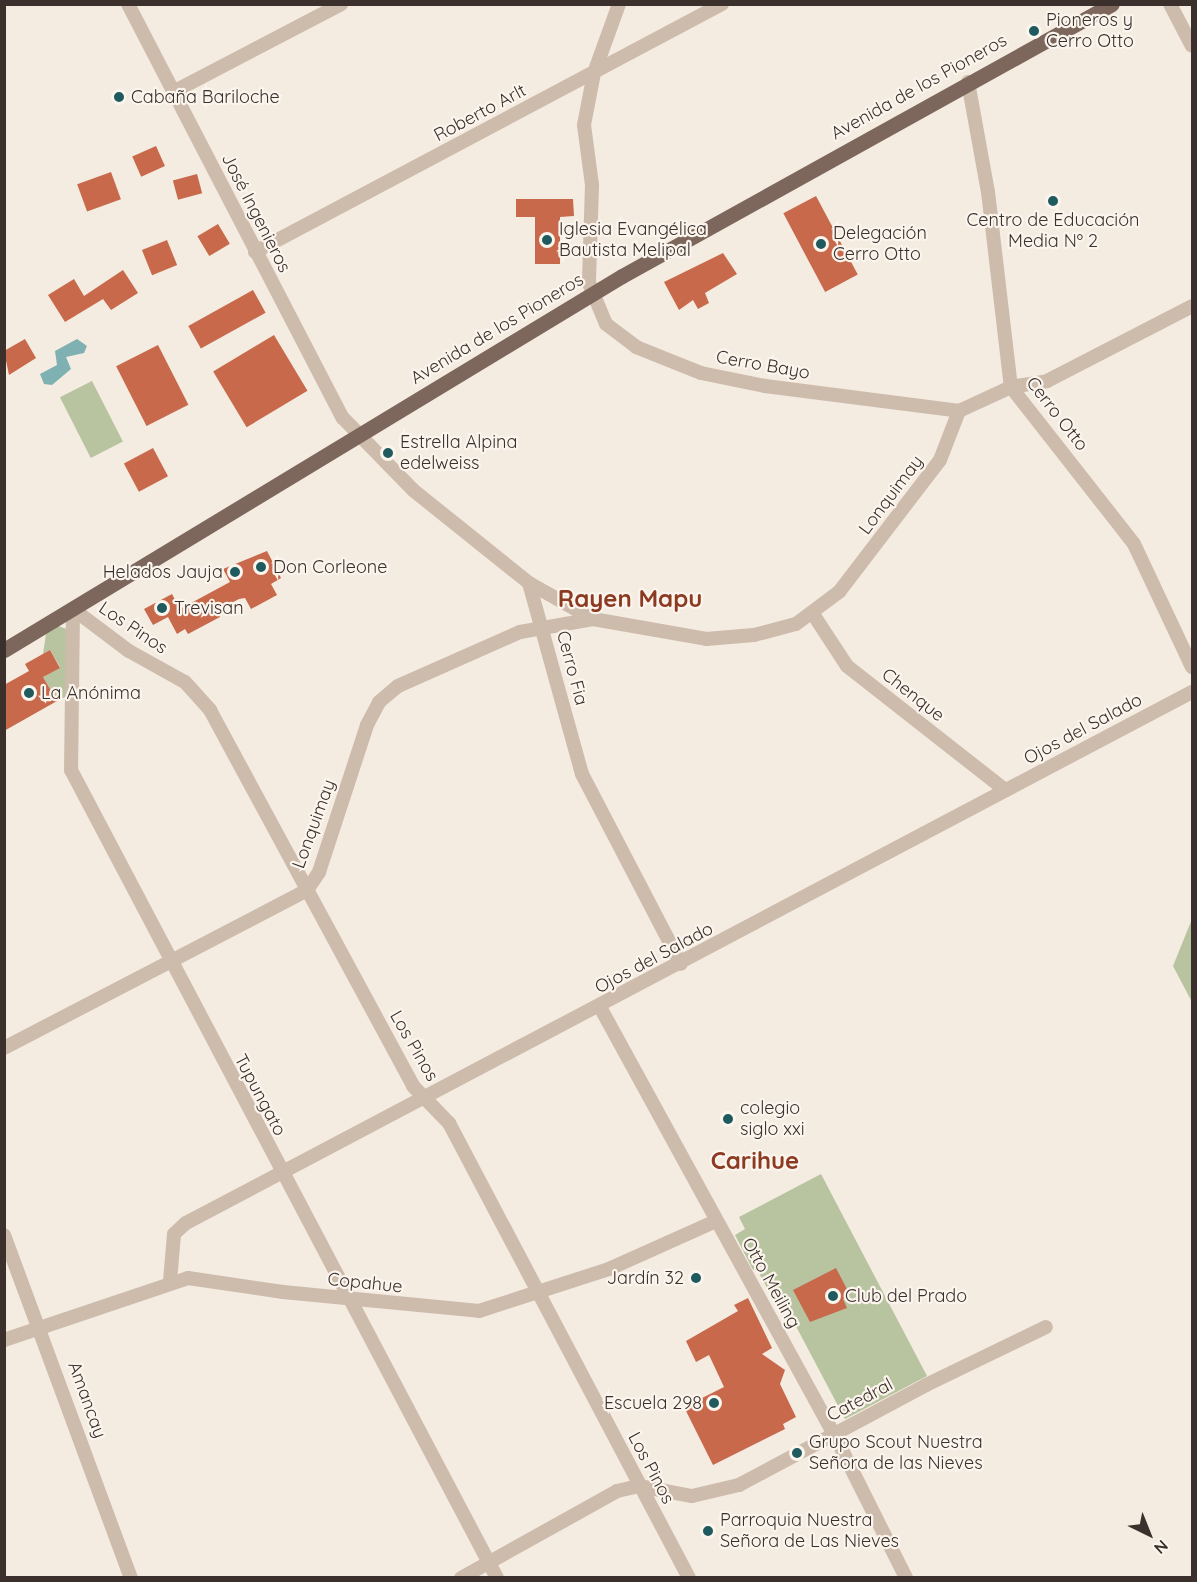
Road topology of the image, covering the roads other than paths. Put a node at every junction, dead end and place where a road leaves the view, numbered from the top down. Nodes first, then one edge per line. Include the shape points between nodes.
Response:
1 (128, 4) edge
2 (341, 4) edge
3 (619, 4) edge
4 (722, 4) edge
5 (1112, 4) edge
6 (1170, 4) edge
7 (1192, 46) edge
8 (594, 73) junction
9 (968, 82) junction
10 (173, 92) junction
11 (255, 252) junction
12 (590, 295) junction
13 (1192, 306) edge
14 (1011, 387) junction
15 (959, 411) junction
16 (356, 436) junction
17 (529, 583) junction
18 (73, 609) junction
19 (813, 614) junction
20 (593, 619) junction
21 (542, 625) junction
22 (4, 650) edge
23 (1192, 667) edge
24 (1192, 692) edge
25 (1005, 790) junction
26 (307, 890) junction
27 (169, 962) junction
28 (681, 964) junction
29 (600, 1007) junction
30 (4, 1048) edge
31 (425, 1099) junction
32 (280, 1173) junction
33 (716, 1221) junction
34 (4, 1235) edge
35 (170, 1281) junction
36 (540, 1292) junction
37 (350, 1299) junction
38 (41, 1327) junction
39 (1046, 1327) dead end
40 (4, 1340) edge
41 (834, 1434) junction
42 (639, 1486) junction
43 (489, 1562) junction
44 (131, 1578) edge
45 (461, 1578) edge
46 (497, 1578) edge
47 (689, 1578) edge
48 (906, 1578) edge

1 - 10 street, José Ingenieros
2 - 10 street
3 - 8 street
4 - 8 street, Roberto Arlt
5 - 9 main road, Avenida de los Pioneros
6 - 7 street
8 - 11 street, Roberto Arlt
8 - 12 street via 585,125 592,185
9 - 12 main road, Avenida de los Pioneros
9 - 14 street, Cerro Otto via 988,192
10 - 11 street, José Ingenieros
11 - 16 street, José Ingenieros
12 - 15 street, Cerro Bayo via 617,336 677,366 765,386
12 - 16 main road, Avenida de los Pioneros
13 - 14 street via 1047,381
14 - 15 street
14 - 23 street, Cerro Otto via 1134,544
15 - 19 street, Lonquimay via 940,460 839,592
16 - 17 street via 412,490
16 - 18 main road, Avenida de los Pioneros
17 - 20 street, Lonquimay
17 - 21 street, Cerro Fia
18 - 22 main road, Avenida de los Pioneros
18 - 26 street, Los Pinos via 199,696
18 - 27 street, Tupungato via 71,770
19 - 20 street, Lonquimay via 754,635 706,639
19 - 25 street, Chenque via 847,666
20 - 21 street, Lonquimay
21 - 26 street, Lonquimay via 398,686 380,702 367,725 319,872
21 - 28 street, Cerro Fia via 582,774
24 - 25 street, Ojos del Salado
25 - 28 street, Ojos del Salado
26 - 27 street, Lonquimay
26 - 31 street, Los Pinos via 413,1086
27 - 30 street, Lonquimay
27 - 32 street, Tupungato
28 - 29 street, Ojos del Salado
29 - 31 street, Ojos del Salado
29 - 33 street, Otto Meiling
31 - 32 street, Ojos del Salado
31 - 36 street, Los Pinos via 449,1123
32 - 35 street, Ojos del Salado via 174,1234
32 - 37 street, Tupungato
33 - 36 street, Copahue via 609,1269
33 - 41 street, Otto Meiling
34 - 38 street, Amancay
35 - 37 street, Copahue via 188,1278
35 - 38 street, Copahue
36 - 37 street, Copahue via 461,1312
36 - 42 street, Los Pinos
37 - 43 street, Tupungato
38 - 40 street, Copahue
38 - 44 street, Amancay
39 - 41 street, Catedral
41 - 42 street, Catedral via 716,1492 692,1497
41 - 48 street, Otto Meiling
42 - 43 street, Catedral via 617,1491
42 - 47 street, Los Pinos
43 - 45 street, Catedral
43 - 46 street, Tupungato

